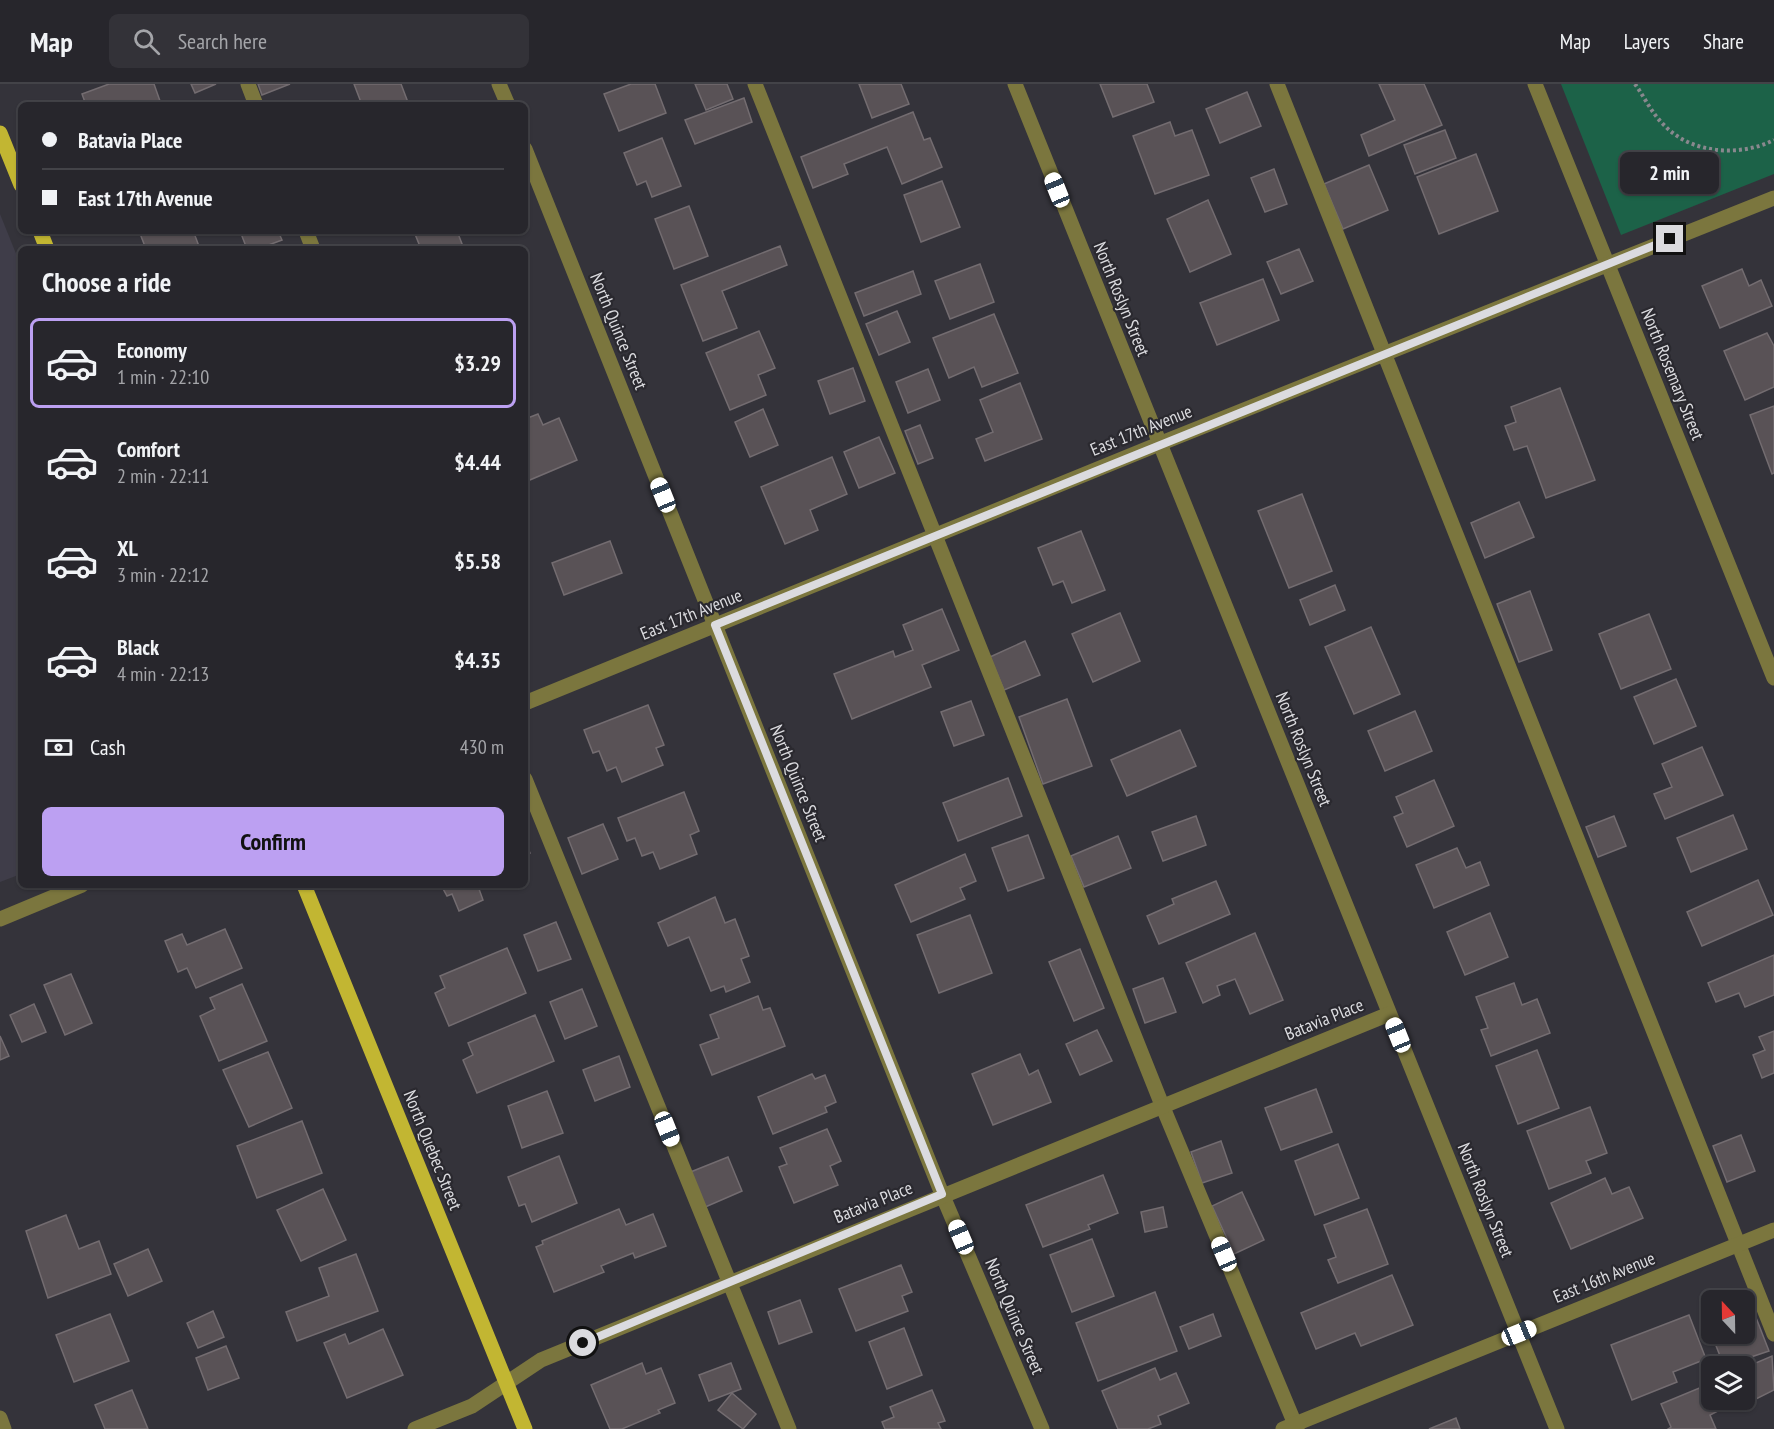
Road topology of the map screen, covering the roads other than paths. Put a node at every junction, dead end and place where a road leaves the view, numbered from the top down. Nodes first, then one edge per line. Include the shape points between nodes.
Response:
1 (248, 84) edge
2 (499, 84) edge
3 (755, 84) edge
4 (1014, 84) edge
5 (1276, 84) edge
6 (1535, 84) edge
7 (255, 102) edge
8 (507, 102) edge
9 (0, 133) edge
10 (528, 157) edge
11 (18, 178) edge
12 (1774, 198) edge
13 (1608, 264) junction
14 (1384, 354) junction
15 (1159, 444) junction
16 (934, 536) junction
17 (715, 625) junction
18 (1774, 678) edge
19 (528, 702) edge
20 (528, 786) edge
21 (75, 888) edge
22 (305, 888) edge
23 (0, 919) edge
24 (1389, 1014) junction
25 (1162, 1106) junction
26 (942, 1194) junction
27 (1774, 1230) edge
28 (1738, 1245) junction
29 (729, 1282) junction
30 (1519, 1333) junction
31 (1774, 1334) edge
32 (506, 1383) junction
33 (0, 1418) edge
34 (1292, 1427) edge
35 (4, 1429) edge
36 (415, 1429) edge
37 (525, 1429) edge
38 (789, 1429) edge
39 (1042, 1429) edge
40 (1557, 1429) edge

1 - 7 street
2 - 8 street
3 - 16 street
4 - 15 street, North Roslyn Street
5 - 14 street
6 - 13 street, North Rosemary Street
9 - 11 main road
10 - 17 street, North Quince Street
12 - 13 street, East 17th Avenue
13 - 14 street, East 17th Avenue
13 - 18 street, North Rosemary Street
14 - 15 street, East 17th Avenue
14 - 28 street
15 - 16 street, East 17th Avenue
15 - 24 street, North Roslyn Street
16 - 17 street, East 17th Avenue
16 - 25 street
17 - 19 street, East 17th Avenue
17 - 26 street, North Quince Street
20 - 29 street
21 - 23 street
22 - 32 main road, North Quebec Street
24 - 25 street, Batavia Place
24 - 30 street, North Roslyn Street
25 - 26 street, Batavia Place
25 - 34 street
26 - 29 street, Batavia Place
26 - 39 street, North Quince Street
27 - 28 street, East 16th Avenue
28 - 30 street, East 16th Avenue
28 - 31 street
29 - 32 street, Batavia Place via 541,1360
29 - 38 street
30 - 34 street, East 16th Avenue
30 - 40 street, North Roslyn Street
32 - 36 street, Batavia Place via 472,1406
32 - 37 main road, North Quebec Street
33 - 35 street

